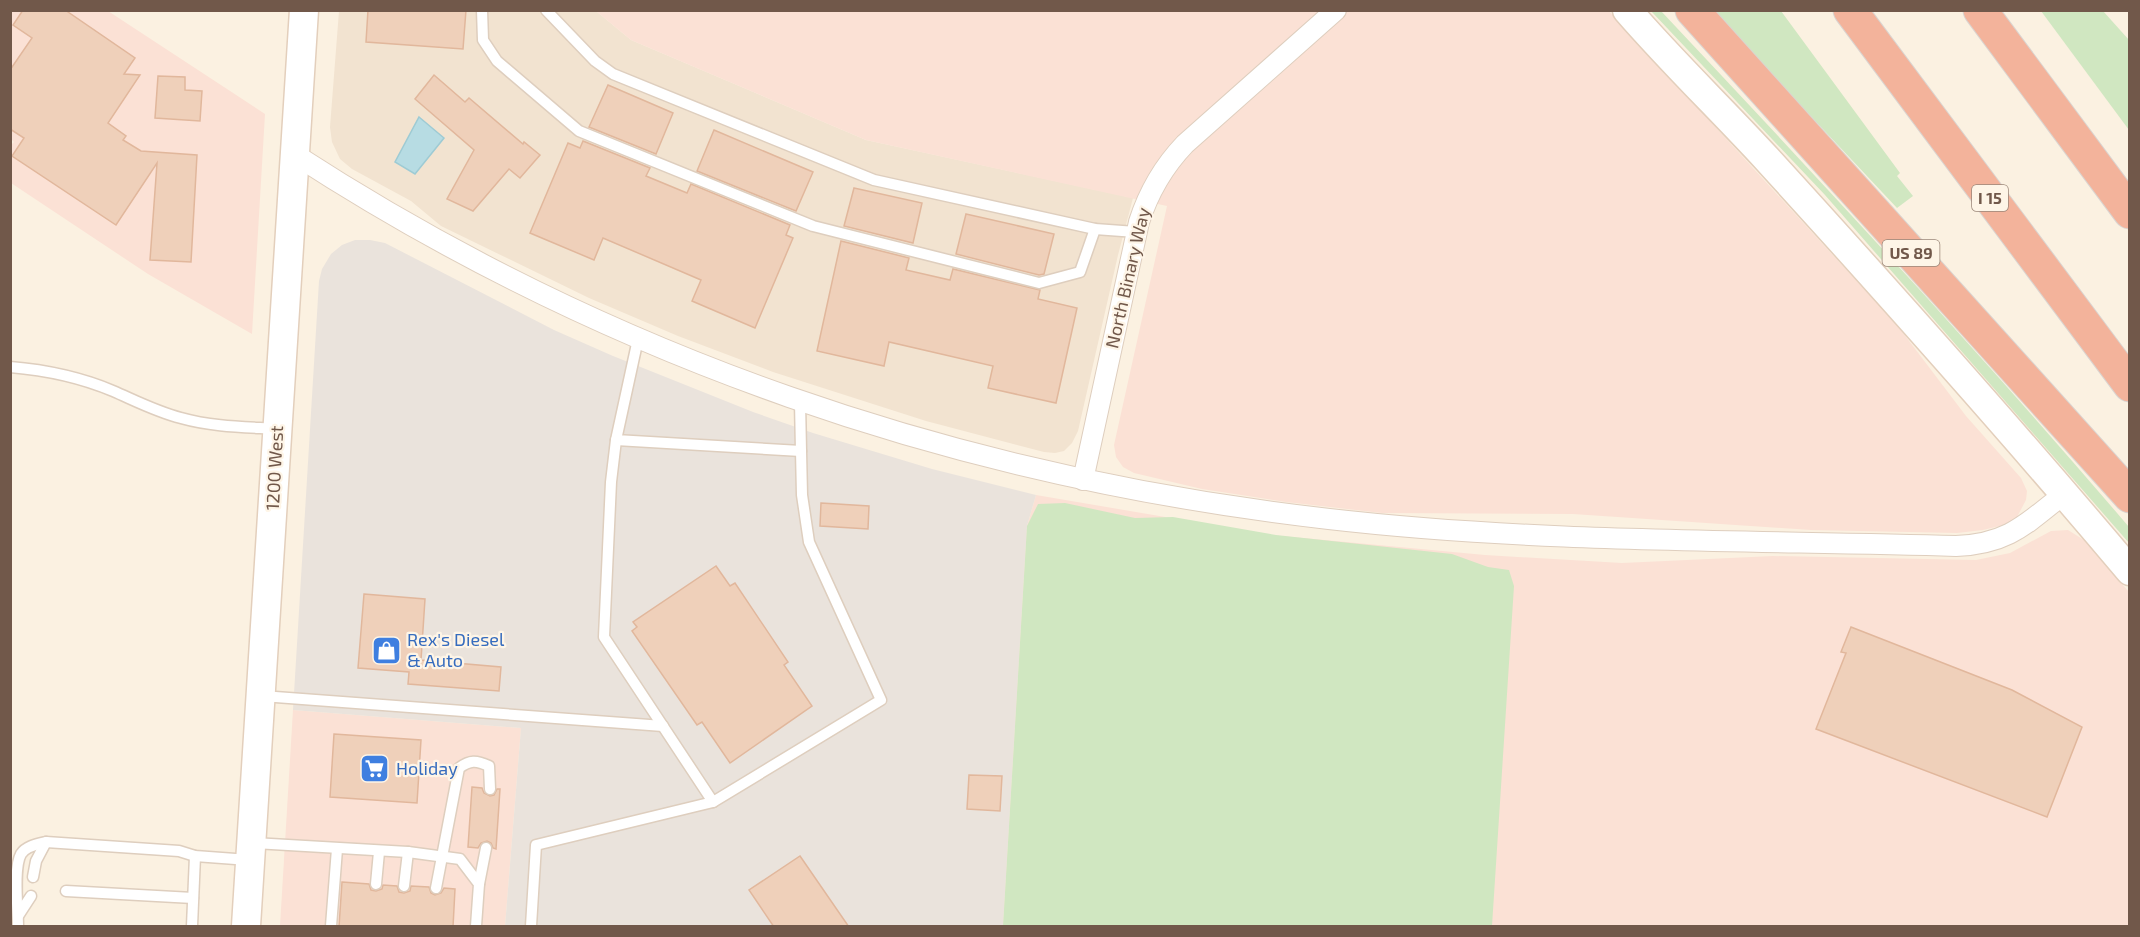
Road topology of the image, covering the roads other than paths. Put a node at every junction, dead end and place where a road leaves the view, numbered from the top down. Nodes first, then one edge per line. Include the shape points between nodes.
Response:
1 (304, 10) edge
2 (483, 10) edge
3 (546, 10) edge
4 (1336, 10) edge
5 (1628, 10) edge
6 (1692, 10) edge
7 (1850, 10) edge
8 (1980, 10) edge
9 (294, 154) junction
10 (2130, 212) edge
11 (1095, 229) junction
12 (1137, 232) junction
13 (638, 339) junction
14 (10, 367) edge
15 (2130, 385) edge
16 (800, 402) junction
17 (278, 429) junction
18 (616, 440) junction
19 (801, 451) junction
20 (1083, 480) junction
21 (2064, 494) junction
22 (2130, 496) edge
23 (2130, 571) edge
24 (262, 696) junction
25 (663, 726) junction
26 (490, 789) dead end
27 (713, 802) junction
28 (46, 842) junction
29 (486, 848) dead end
30 (337, 849) junction
31 (252, 851) junction
32 (379, 852) junction
33 (408, 852) junction
34 (195, 856) junction
35 (441, 856) junction
36 (33, 877) dead end
37 (376, 884) dead end
38 (479, 884) junction
39 (404, 886) dead end
40 (435, 888) dead end
41 (66, 891) dead end
42 (31, 896) dead end
43 (193, 898) junction
44 (18, 921) edge
45 (192, 927) edge
46 (246, 927) edge
47 (331, 927) edge
48 (476, 927) edge
49 (531, 927) edge

1 - 9 main road, 1200 West
2 - 11 lane via 483,40 497,61 579,131 813,226 1039,283 1080,272
3 - 11 lane via 594,61 613,74 853,172
4 - 12 street, North Binary Way via 1172,157 1144,205
5 - 21 main road via 1891,296
6 - 22 highway, US 89
7 - 15 highway, I 15
8 - 10 highway
9 - 13 street via 443,242
9 - 17 main road, 1200 West
11 - 12 lane
12 - 20 street, North Binary Way
13 - 16 street
13 - 18 lane
14 - 17 lane via 85,381 183,419 217,426
16 - 19 lane
16 - 20 street via 923,441
17 - 24 main road, 1200 West
18 - 19 lane
18 - 25 lane via 604,638
19 - 27 lane via 809,542 881,700
20 - 21 street via 1247,509 1423,528 1597,538 1956,546 2005,537
21 - 23 main road
24 - 25 lane
24 - 31 main road, 1200 West
25 - 27 lane
26 - 35 lane via 489,766 468,761 459,768
27 - 49 lane via 536,845
28 - 34 lane via 179,851
28 - 36 lane
28 - 44 lane via 33,845 21,855 16,896
29 - 38 lane
30 - 31 lane
30 - 32 lane
30 - 47 lane
31 - 34 lane
31 - 46 main road, 1200 West
32 - 33 lane
32 - 37 lane
33 - 35 lane
33 - 39 lane
34 - 43 lane
35 - 38 lane via 460,859
35 - 40 lane
38 - 48 lane
41 - 43 lane
42 - 44 lane
43 - 45 lane

